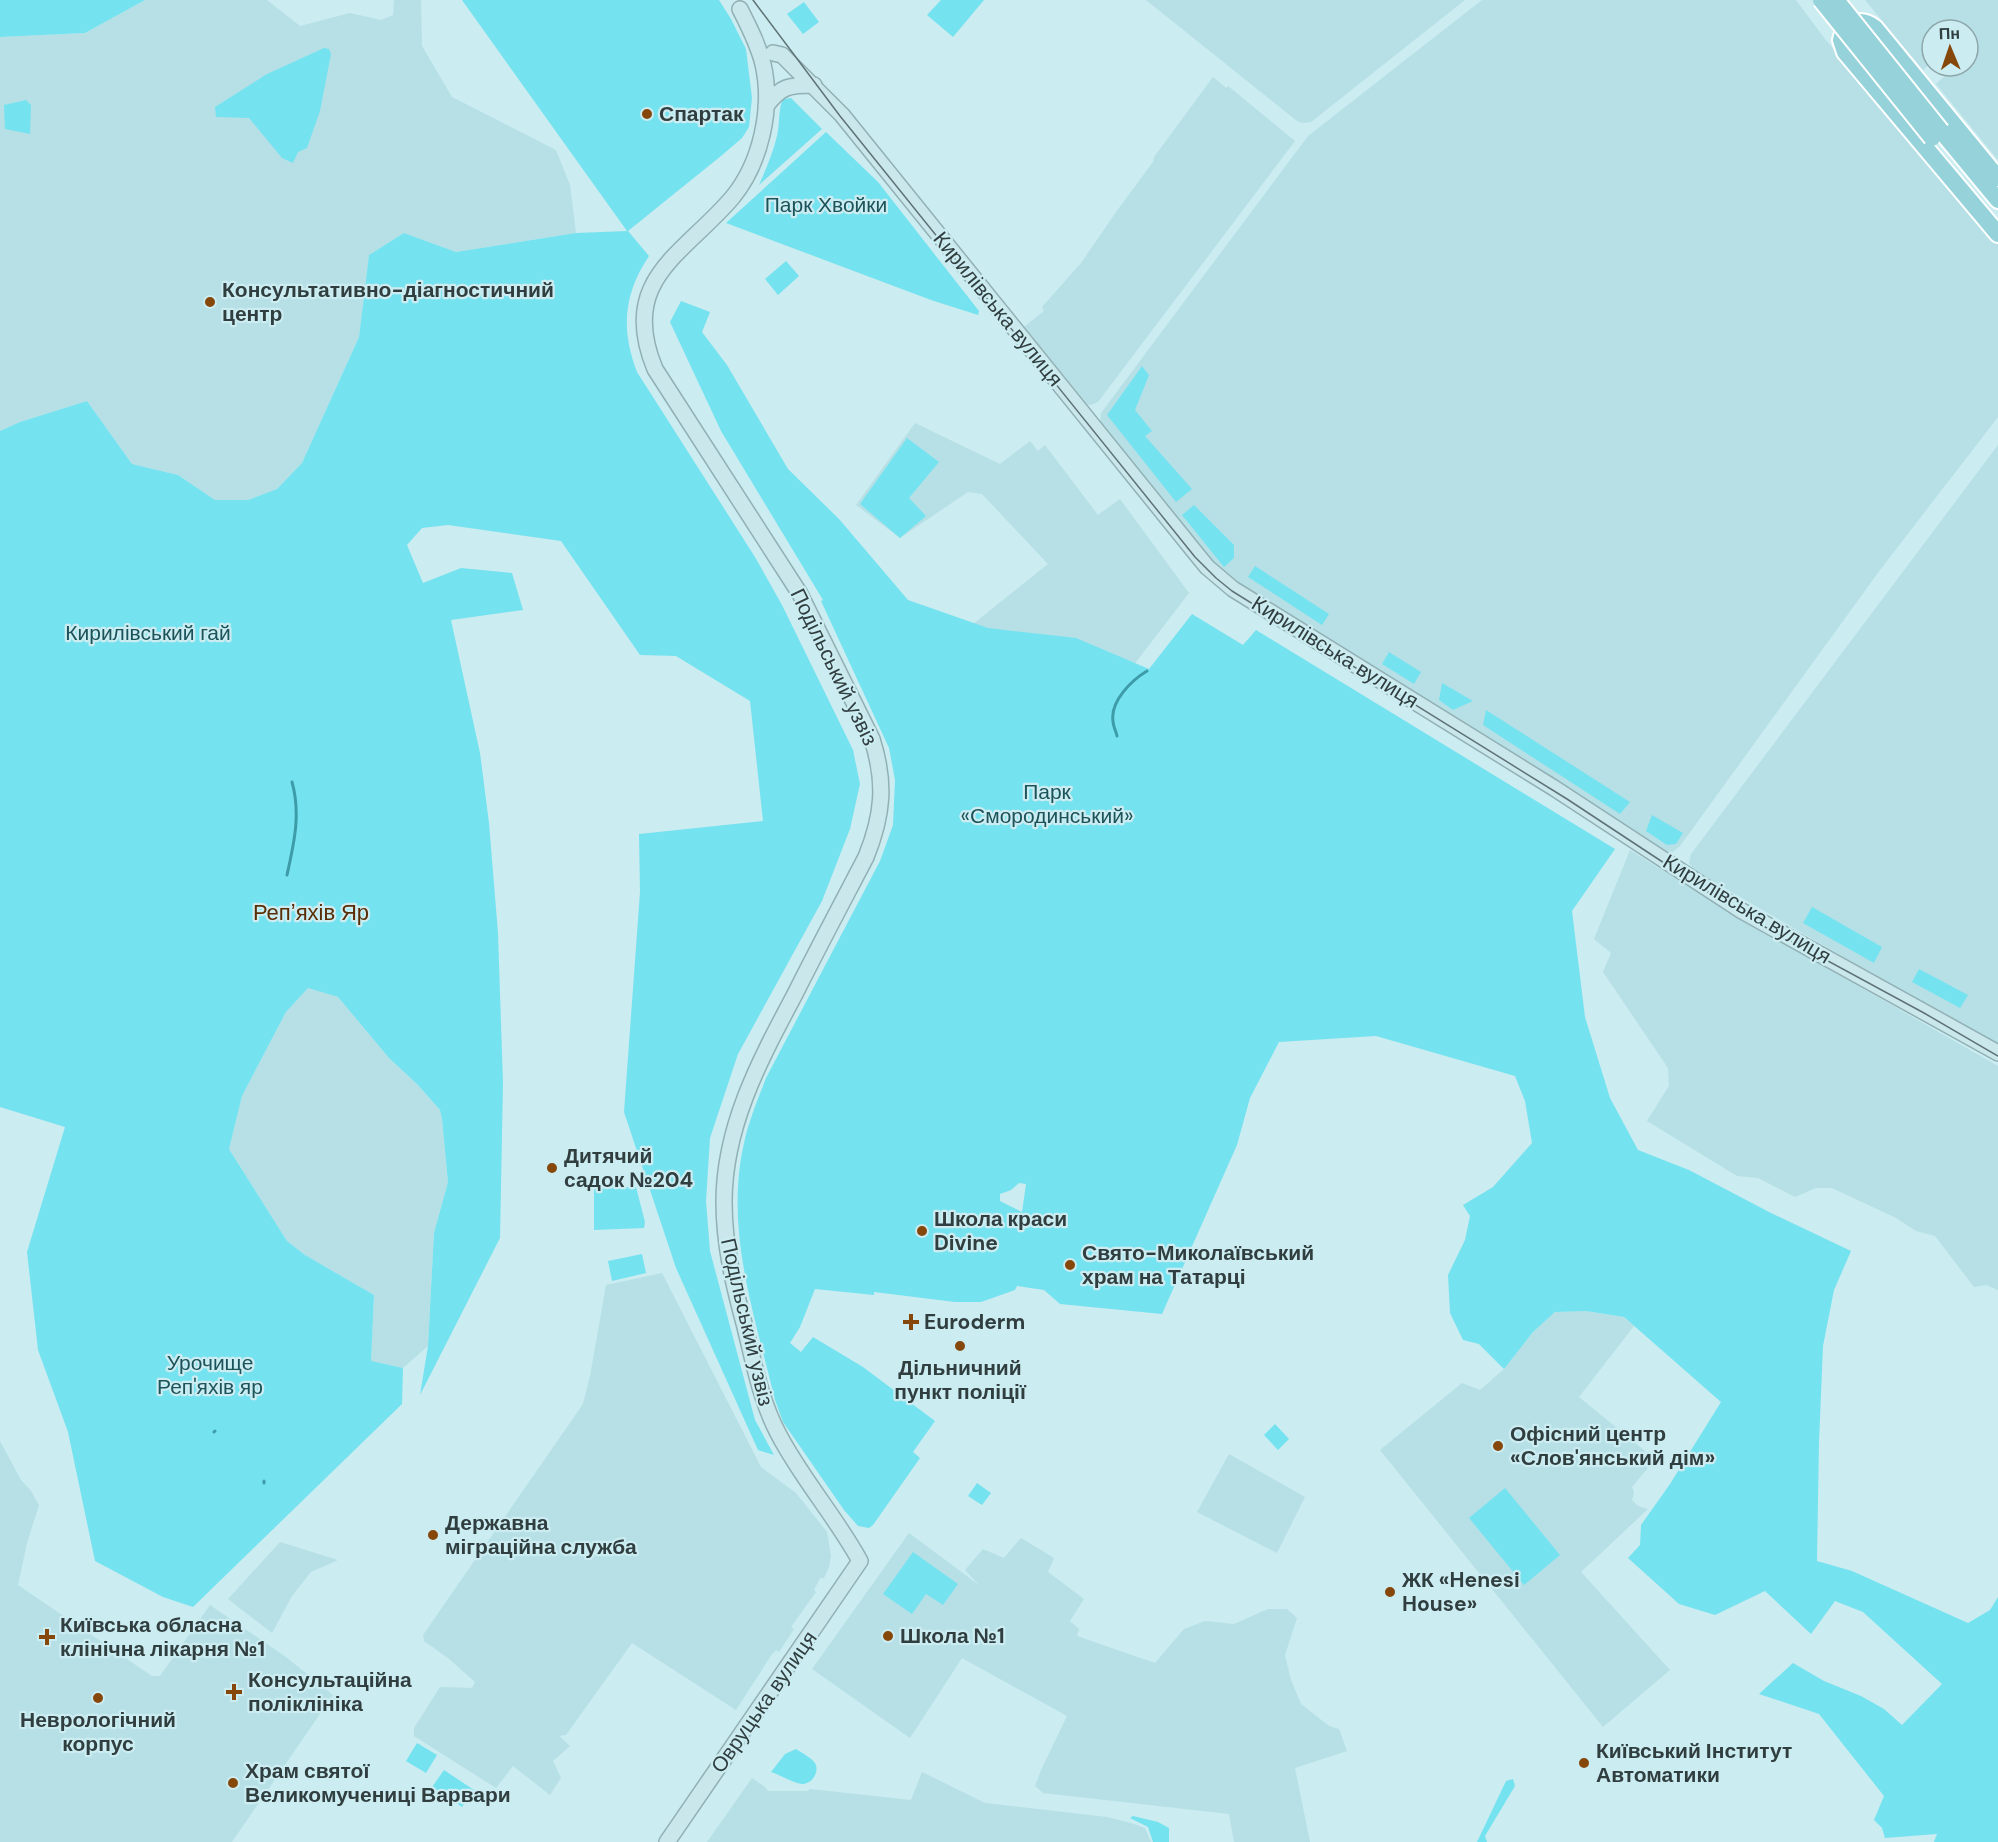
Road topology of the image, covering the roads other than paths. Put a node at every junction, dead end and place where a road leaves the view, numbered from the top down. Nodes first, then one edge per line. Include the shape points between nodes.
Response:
1 (1821, 0) edge
2 (1836, 0) edge
3 (737, 5) edge
4 (814, 85) junction
5 (766, 106) junction
6 (1937, 135) junction
7 (1998, 178) edge
8 (1998, 200) edge
9 (1998, 218) edge
10 (1998, 234) edge
11 (1998, 1053) edge
12 (860, 1561) joint
13 (667, 1842) edge

1 - 6 main road, bridge
2 - 6 main road, bridge
3 - 4 street, Кирилівська вулиця via 772,53 782,55
3 - 5 street, Подільський узвіз via 756,40 763,65
4 - 5 street via 782,88
4 - 11 street, Кирилівська вулиця via 1219,578 1742,911
5 - 12 street, Подільський узвіз via 757,151 746,176 732,197 661,270 645,308 644,330 655,369 800,594 872,739 879,761 882,786 876,833 742,1102 731,1140 724,1202 728,1253 769,1416
6 - 8 main road
6 - 9 main road
7 - 10 main road via 1875,28 1865,21 1847,28 1841,40 1845,52
12 - 13 street, Овруцька вулиця

